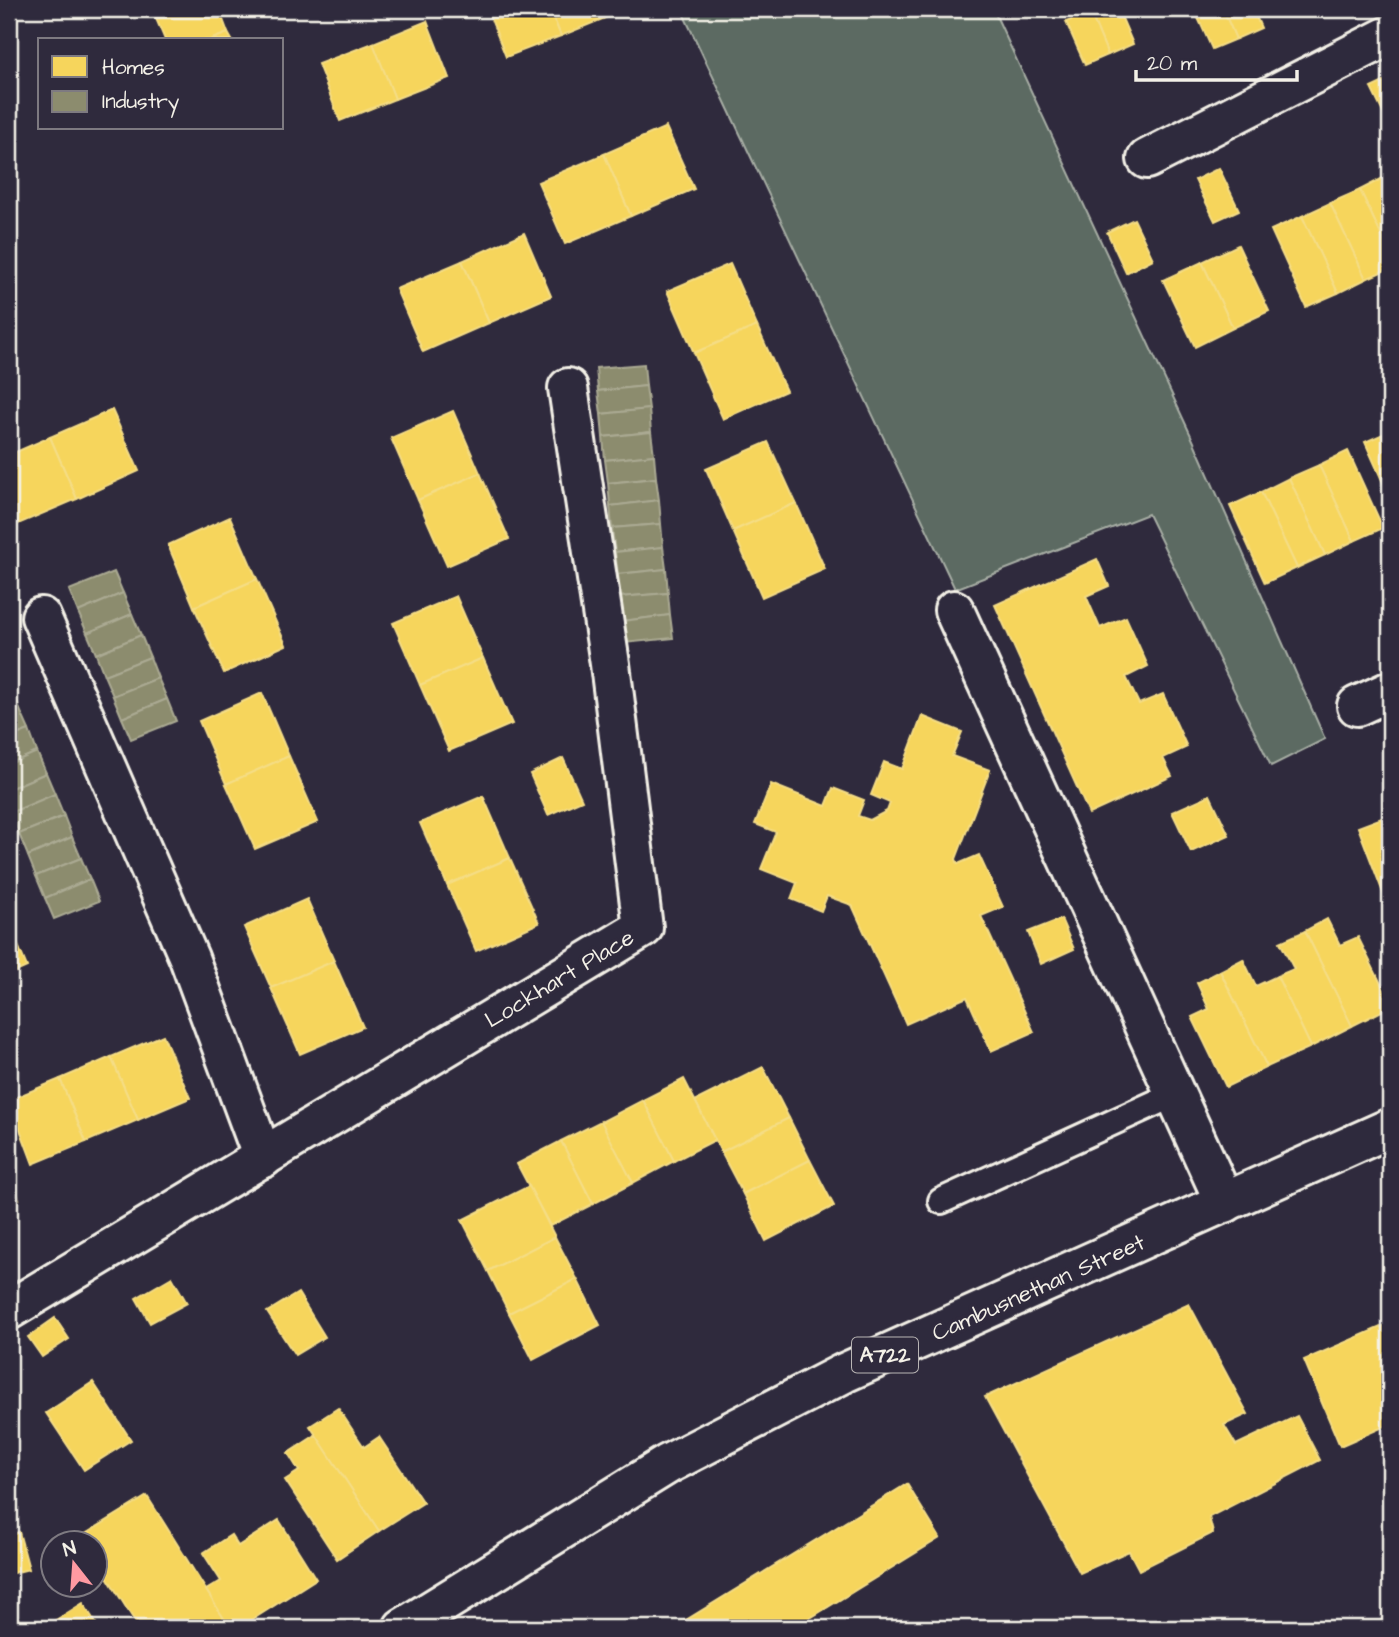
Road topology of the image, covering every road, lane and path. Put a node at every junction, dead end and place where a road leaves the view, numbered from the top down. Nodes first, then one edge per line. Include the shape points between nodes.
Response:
1 (1390, 35) edge
2 (1147, 159) dead end
3 (568, 388) dead end
4 (954, 610) dead end
5 (41, 617) dead end
6 (1175, 1094) junction
7 (1390, 1128) edge
8 (263, 1158) junction
9 (941, 1201) dead end
10 (1225, 1203) junction
11 (9, 1310) edge
12 (403, 1628) edge

1 - 2 street
3 - 8 street, Lockhart Place via 610,664 643,928
4 - 6 street
5 - 8 street via 189,958
6 - 9 lane
6 - 10 street
7 - 10 street, Cambusnethan Street / A722
8 - 11 street, Lockhart Place
10 - 12 street, Cambusnethan Street / A722 via 844,1373 668,1464

